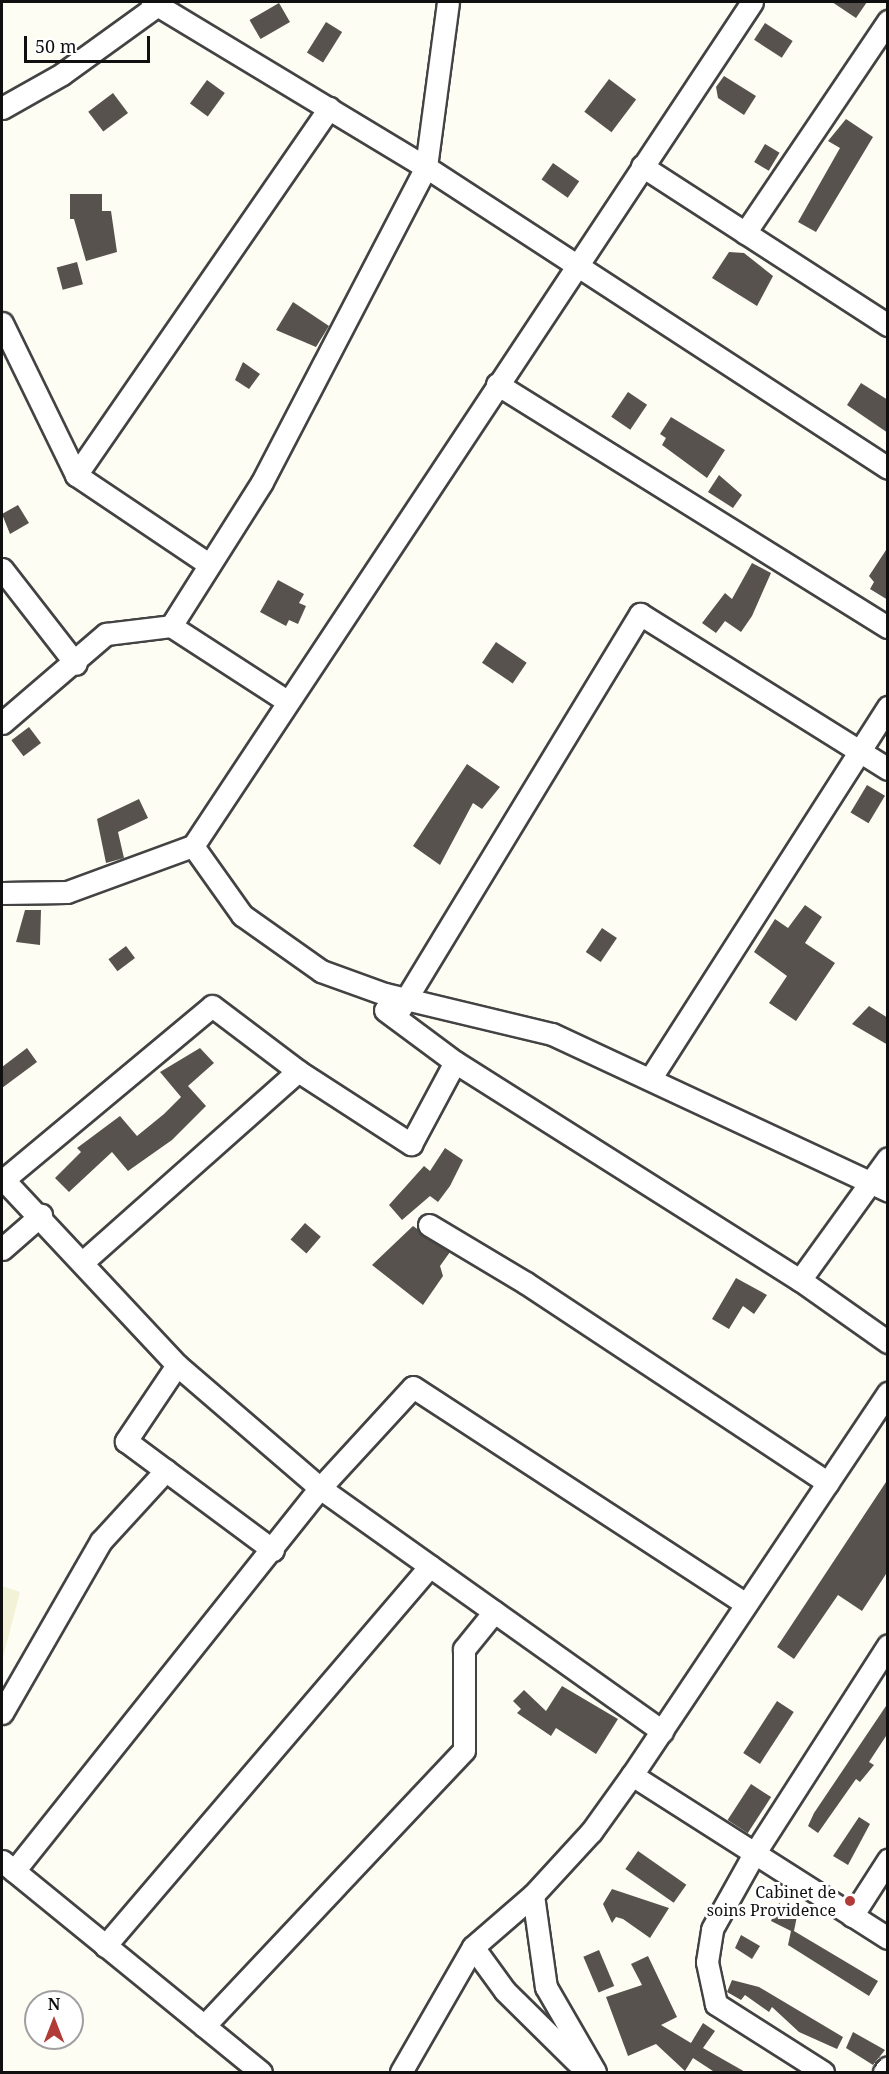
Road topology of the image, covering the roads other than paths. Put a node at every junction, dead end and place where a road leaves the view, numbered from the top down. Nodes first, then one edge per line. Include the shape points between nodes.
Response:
1 (158, 2) edge
2 (448, 2) edge
3 (752, 2) edge
4 (888, 21) edge
5 (2, 108) edge
6 (329, 108) junction
7 (642, 166) junction
8 (426, 167) junction
9 (745, 233) junction
10 (576, 265) junction
11 (2, 323) edge
12 (888, 325) edge
13 (497, 384) junction
14 (888, 468) edge
15 (76, 475) junction
16 (207, 562) junction
17 (2, 569) edge
18 (171, 626) junction
19 (888, 627) edge
20 (76, 664) junction
21 (287, 701) junction
22 (888, 707) edge
23 (2, 723) edge
24 (860, 751) junction
25 (888, 769) edge
26 (193, 846) junction
27 (2, 893) edge
28 (400, 1008) junction
29 (455, 1062) junction
30 (298, 1071) junction
31 (650, 1078) junction
32 (888, 1158) edge
33 (2, 1180) edge
34 (880, 1186) edge
35 (41, 1215) junction
36 (429, 1225) dead end
37 (2, 1249) edge
38 (84, 1261) junction
39 (801, 1280) junction
40 (888, 1342) edge
41 (177, 1365) junction
42 (888, 1393) edge
43 (166, 1470) junction
44 (828, 1483) junction
45 (320, 1488) junction
46 (273, 1550) junction
47 (430, 1566) junction
48 (746, 1604) junction
49 (494, 1612) junction
50 (888, 1645) edge
51 (2, 1713) edge
52 (662, 1731) junction
53 (632, 1775) junction
54 (754, 1854) junction
55 (888, 1860) edge
56 (8, 1866) edge
57 (533, 1895) junction
58 (852, 1916) junction
59 (888, 1938) edge
60 (105, 1946) junction
61 (473, 1947) junction
62 (204, 2026) junction
63 (888, 2067) edge
64 (261, 2073) edge
65 (401, 2073) edge
66 (588, 2073) edge
67 (595, 2073) edge
68 (823, 2073) edge
69 (884, 2073) edge

1 - 5 street via 62,74
1 - 6 street
2 - 8 street
3 - 7 street
4 - 9 street
6 - 8 street
6 - 15 street
7 - 9 street
7 - 10 street
8 - 10 street
8 - 16 street via 262,482
9 - 12 street
10 - 13 street
10 - 14 street
11 - 15 street
13 - 19 street
13 - 21 street
15 - 16 street
16 - 18 street
17 - 20 street
18 - 20 street via 106,634
18 - 21 street
20 - 23 street
21 - 26 street
22 - 24 street
24 - 25 street
24 - 28 street via 640,614
24 - 31 street
26 - 27 street via 67,892
26 - 28 street via 242,915 321,971
28 - 29 street
28 - 31 street via 552,1034
29 - 30 street via 411,1144
29 - 39 street
30 - 33 street via 212,1006
30 - 38 street
31 - 34 street
32 - 34 street
33 - 35 street
34 - 39 street
35 - 37 street
35 - 38 street
36 - 44 street via 526,1283
38 - 41 street
39 - 40 street
41 - 43 street via 126,1441
41 - 45 street
42 - 44 street
43 - 46 street
43 - 51 street via 101,1541
44 - 48 street
45 - 46 street
45 - 47 street
45 - 48 street via 413,1387
46 - 56 street
47 - 49 street
47 - 60 street
48 - 52 street
49 - 52 street
49 - 62 street via 464,1649 464,1750
50 - 54 street
52 - 53 street
53 - 54 street
53 - 57 street via 591,1832
54 - 58 street
54 - 68 street via 712,1929 706,1974 710,1994 716,2004
55 - 58 street
56 - 60 street
57 - 61 street
57 - 67 street via 546,1987
58 - 59 street
60 - 62 street
61 - 65 street
61 - 66 street via 505,1991
62 - 64 street
63 - 69 street

